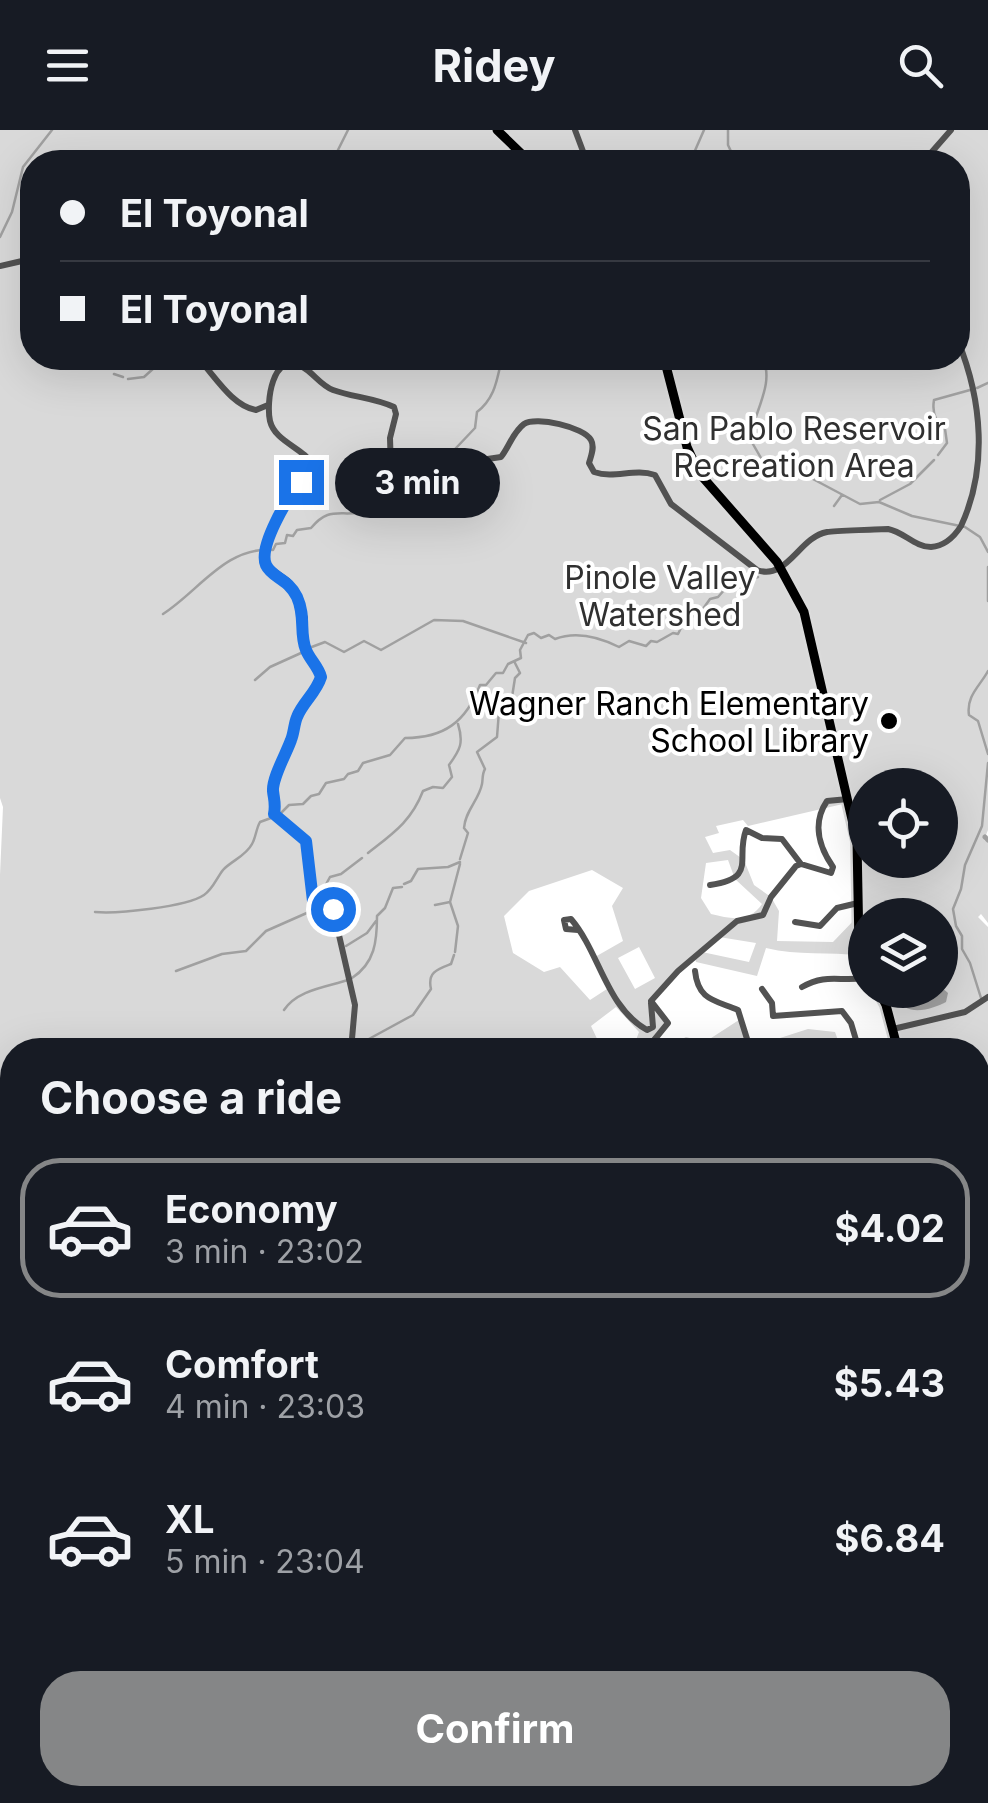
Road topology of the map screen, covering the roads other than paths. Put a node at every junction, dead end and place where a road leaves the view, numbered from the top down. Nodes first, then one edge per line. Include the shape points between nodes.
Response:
1 (497, 130) edge
2 (951, 130) edge
3 (518, 150) edge
4 (934, 150) edge
5 (210, 370) edge
6 (279, 370) edge
7 (303, 370) edge
8 (667, 370) edge
9 (968, 370) edge
10 (268, 405) junction
11 (250, 410) junction
12 (270, 424) junction
13 (781, 567) junction
14 (848, 798) joint
15 (801, 864) junction
16 (710, 885) dead end
17 (848, 906) edge
18 (795, 922) dead end
19 (578, 930) dead end
20 (694, 970) dead end
21 (848, 977) edge
22 (802, 988) dead end
23 (762, 989) dead end
24 (988, 997) edge
25 (651, 1001) junction
26 (886, 1008) edge
27 (892, 1030) junction
28 (352, 1038) edge
29 (656, 1038) edge
30 (747, 1038) edge
31 (855, 1038) edge
32 (894, 1038) edge

1 - 3 main road
2 - 4 street
5 - 11 street via 233,401
6 - 10 street
7 - 13 street via 334,390 394,406 384,496 391,504 435,474 501,457 532,420 572,428 592,442 594,472 655,474 671,504 757,570
8 - 13 main road via 699,473
9 - 13 street via 982,430 977,492 950,540 930,547 886,528 825,532
10 - 11 street
10 - 12 street
11 - 12 street
12 - 28 street via 313,465 292,492 264,555 294,592 305,649 321,677 280,761 274,814 306,841 313,901 333,909 355,1005
13 - 14 main road via 804,612
14 - 15 street via 831,799 822,808 820,844 831,873
15 - 16 street via 782,839 746,830 738,876
15 - 25 street via 763,915 738,922
17 - 18 street via 820,926
19 - 25 street via 624,1014 646,1030 655,1022
20 - 30 street via 703,994 738,1010
21 - 22 street via 830,976
23 - 31 street via 773,1016 838,1010
24 - 27 street via 943,1019
25 - 29 street via 668,1023
26 - 27 main road
27 - 32 main road

